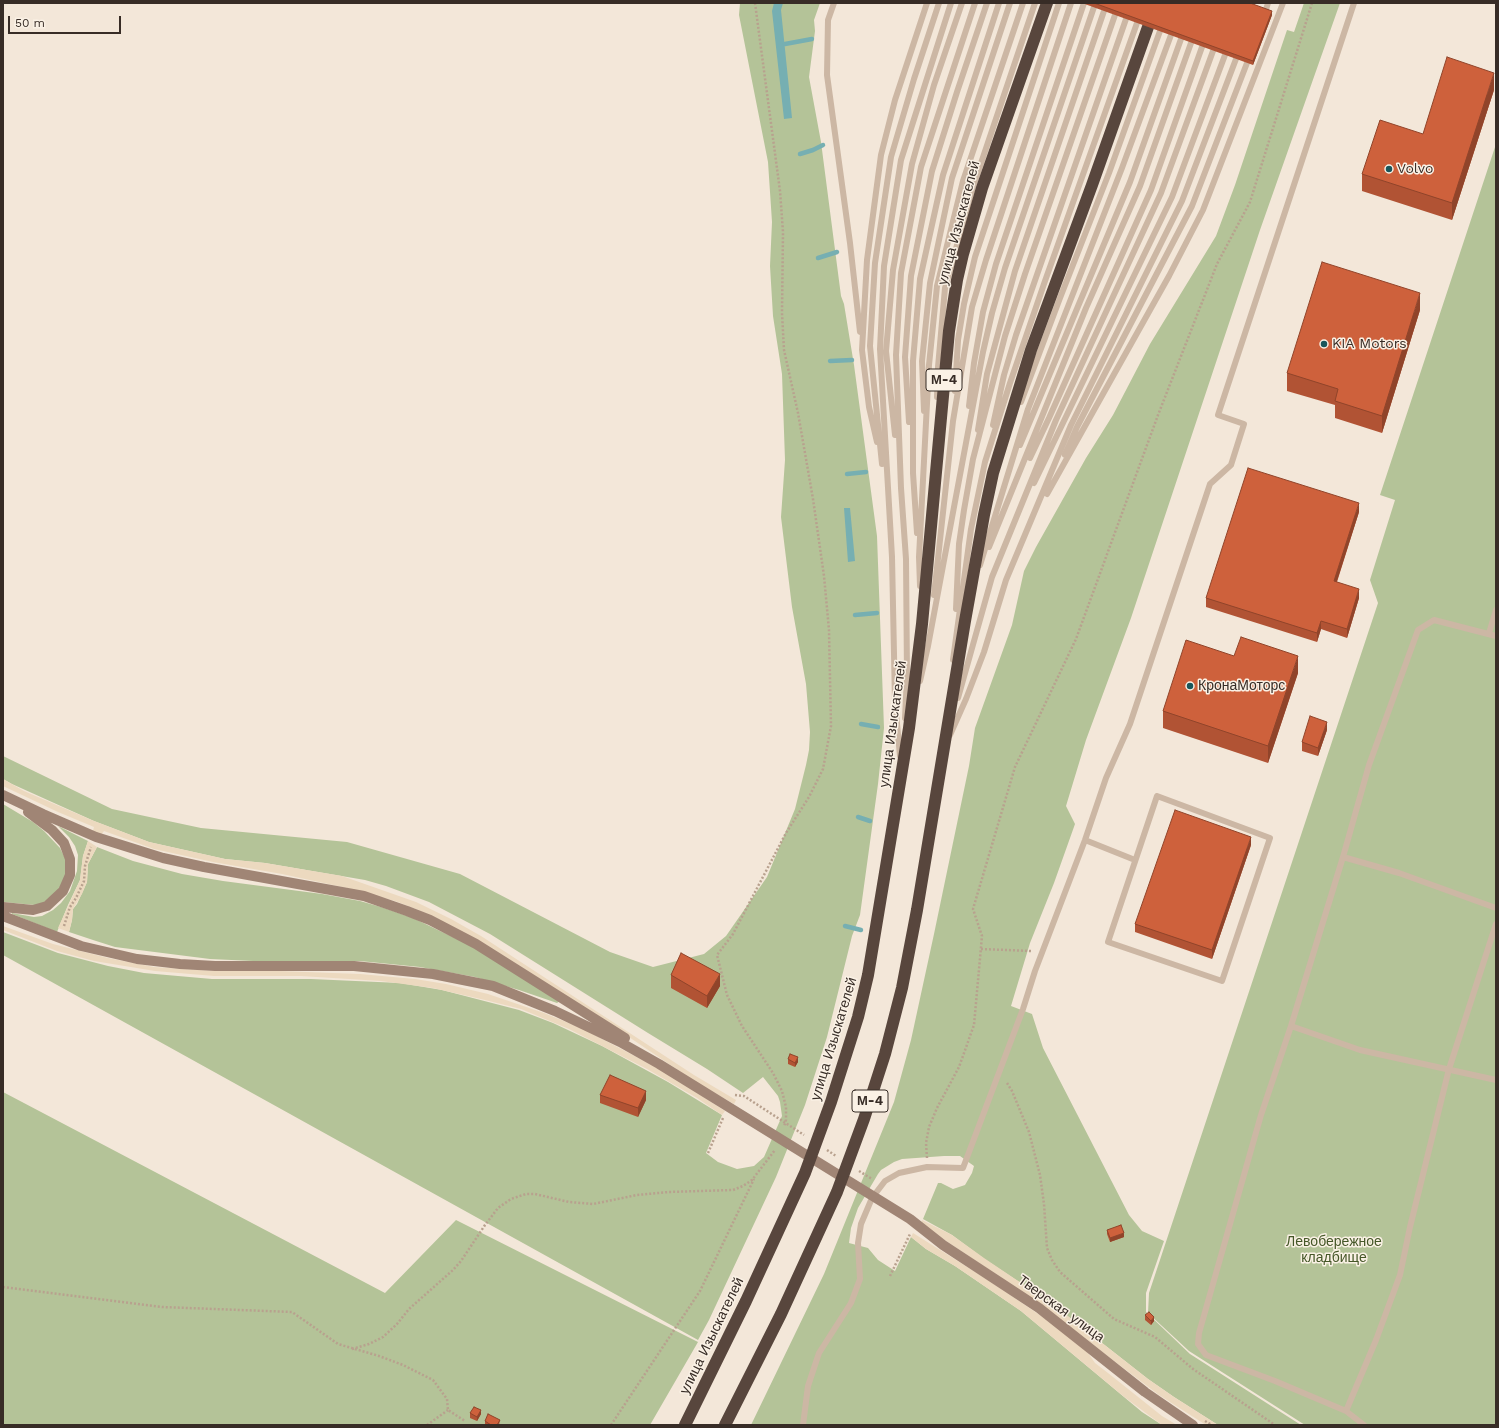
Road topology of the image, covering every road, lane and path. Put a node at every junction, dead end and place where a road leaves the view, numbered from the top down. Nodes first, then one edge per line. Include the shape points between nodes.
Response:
1 (755, 3) edge
2 (834, 3) edge
3 (927, 3) edge
4 (939, 3) edge
5 (951, 3) edge
6 (962, 3) edge
7 (975, 3) edge
8 (987, 3) edge
9 (999, 3) edge
10 (1010, 3) edge
11 (1023, 3) edge
12 (1035, 3) edge
13 (1047, 3) edge
14 (1059, 3) edge
15 (1071, 3) edge
16 (1268, 3) edge
17 (1283, 3) edge
18 (1312, 3) edge
19 (1354, 3) edge
20 (1084, 4) edge
21 (1094, 7) edge
22 (1104, 11) edge
23 (1265, 13) edge
24 (1115, 15) edge
25 (1126, 19) edge
26 (1143, 25) joint
27 (1160, 31) edge
28 (1171, 35) edge
29 (1182, 39) edge
30 (1191, 43) edge
31 (1202, 47) edge
32 (1213, 51) edge
33 (1225, 55) edge
34 (1236, 59) edge
35 (1247, 63) edge
36 (862, 350) junction
37 (953, 421) junction
38 (937, 453) junction
39 (963, 456) junction
40 (925, 459) junction
41 (973, 459) junction
42 (985, 462) junction
43 (883, 470) junction
44 (993, 472) junction
45 (913, 473) junction
46 (1004, 484) junction
47 (901, 488) junction
48 (1047, 494) junction
49 (1010, 497) junction
50 (888, 505) junction
51 (1003, 550) junction
52 (1016, 556) junction
53 (919, 557) junction
54 (978, 574) junction
55 (971, 586) junction
56 (1496, 610) edge
57 (922, 624) junction
58 (1489, 633) junction
59 (1496, 636) edge
60 (928, 646) junction
61 (954, 649) junction
62 (909, 728) junction
63 (942, 753) junction
64 (902, 769) junction
65 (3, 795) edge
66 (1085, 840) junction
67 (1343, 857) junction
68 (1135, 860) junction
69 (3, 907) edge
70 (1496, 908) edge
71 (3, 916) edge
72 (1496, 924) edge
73 (981, 949) junction
74 (1042, 952) junction
75 (1291, 1026) junction
76 (1449, 1069) junction
77 (1000, 1073) junction
78 (1496, 1080) edge
79 (732, 1095) dead end
80 (744, 1096) dead end
81 (736, 1110) junction
82 (725, 1115) dead end
83 (783, 1128) dead end
84 (775, 1148) dead end
85 (708, 1153) dead end
86 (927, 1166) junction
87 (756, 1175) junction
88 (910, 1234) dead end
89 (890, 1276) dead end
90 (3, 1287) edge
91 (352, 1349) junction
92 (448, 1410) junction
93 (1346, 1411) junction
94 (465, 1422) dead end
95 (427, 1425) edge
96 (611, 1425) edge
97 (685, 1425) edge
98 (725, 1425) edge
99 (803, 1425) edge
100 (1193, 1425) edge
101 (1275, 1425) edge
102 (1364, 1425) edge

1 - 83 path via 780,191 784,350 798,413 824,576 831,726 823,769 733,934 717,955 727,995 742,1026 782,1091 786,1107
2 - 36 lane via 828,20 827,75
3 - 36 lane via 881,155 867,260
4 - 43 lane via 891,157 875,263 870,346
5 - 50 lane via 901,160 884,266 880,349
6 - 47 lane via 934,85 912,164 893,270 886,351
7 - 47 lane via 921,167 901,273 896,355
8 - 45 lane via 932,171 911,276 905,357
9 - 45 lane via 943,175 920,279 913,361
10 - 40 lane via 952,178 930,283 922,361
11 - 40 lane via 963,181 937,286 929,365
12 - 38 lane via 974,184 945,288 938,367
13 - 38 highway, улица Изыскателей / М-4 via 982,188 963,254 949,331
14 - 37 lane via 975,257 958,340
15 - 37 lane via 972,307
16 - 23 lane
17 - 48 lane via 1203,210
18 - 73 path via 1250,202 1217,264 1158,414 1076,639 1015,767 973,909 982,936
19 - 66 lane via 1218,415 1244,424 1230,465 1210,484 1130,724 1106,778
20 - 39 lane via 996,264 983,312
21 - 39 lane via 1005,268 983,352
22 - 41 lane via 1015,270 987,374
24 - 41 lane via 1005,336
25 - 42 lane via 1035,277 1004,375
26 - 42 lane via 1045,281
26 - 44 highway, М-4 via 1092,184 1031,350
27 - 44 lane via 1109,173
28 - 46 lane via 1030,402
29 - 46 lane via 1130,182
30 - 49 lane via 1140,186 1042,414
31 - 49 lane via 1151,190 1049,418
32 - 51 lane via 1161,193 1056,420
33 - 51 lane via 1172,197
34 - 52 lane via 1182,201 1070,425
35 - 48 lane via 1192,206 1077,427
36 - 43 lane via 869,407
37 - 60 lane
38 - 57 highway, улица Изыскателей / М-4
39 - 60 lane
40 - 53 lane
41 - 61 lane via 959,544
42 - 61 lane via 971,529
43 - 50 lane
44 - 55 highway, М-4
45 - 53 lane
46 - 54 lane
47 - 64 lane via 906,559 907,661
48 - 52 lane
49 - 54 lane
50 - 64 lane via 892,557 895,702
51 - 63 lane via 984,603
52 - 63 lane via 984,652
53 - 57 lane
54 - 55 lane
55 - 63 highway, М-4
56 - 58 lane
57 - 62 highway, улица Изыскателей / М-4
58 - 59 lane
58 - 67 lane via 1434,620 1418,630 1369,765
60 - 62 lane
61 - 63 lane
62 - 64 highway, улица Изыскателей / М-4
63 - 98 highway, М-4 via 902,988 877,1080 837,1192 778,1321
64 - 97 highway, улица Изыскателей / М-4 via 868,976 831,1102 805,1173 778,1233
65 - 69 street via 59,837 68,850 71,868 64,891 47,906 32,910
65 - 81 street via 96,837 128,848 204,867 364,896 430,920 476,944
66 - 68 lane
66 - 74 lane
67 - 70 lane via 1399,873
67 - 75 lane
68 - 68 lane via 1157,796 1270,838 1222,981 1108,942
71 - 81 street via 81,946 137,959 214,966 354,966 433,974 493,986 555,1011 620,1042
72 - 76 lane
73 - 74 path
73 - 86 path via 974,1026 959,1067 929,1127 926,1143
74 - 77 lane
75 - 76 lane via 1360,1050
75 - 93 lane via 1259,1122 1198,1344 1206,1355
76 - 78 lane
76 - 93 lane via 1400,1275
77 - 86 lane via 964,1168
77 - 101 path via 1012,1091 1029,1132 1040,1175 1047,1248 1060,1272 1114,1319 1155,1337 1193,1369
79 - 80 path
81 - 100 street, Тверская улица via 910,1219 944,1245 1039,1308 1145,1392
82 - 85 path
84 - 87 path
86 - 99 lane via 899,1173 885,1181 872,1198 861,1224 858,1243 860,1279 851,1303 819,1353 808,1386
87 - 91 path via 743,1186 733,1190 637,1195 594,1204 569,1202 535,1194 510,1199 498,1208 454,1270 409,1309 383,1337
87 - 96 path via 700,1291
88 - 89 path
90 - 91 path via 162,1307 292,1312 338,1344
91 - 92 path via 403,1365 433,1380 447,1399
92 - 94 path
92 - 95 path
93 - 102 lane

